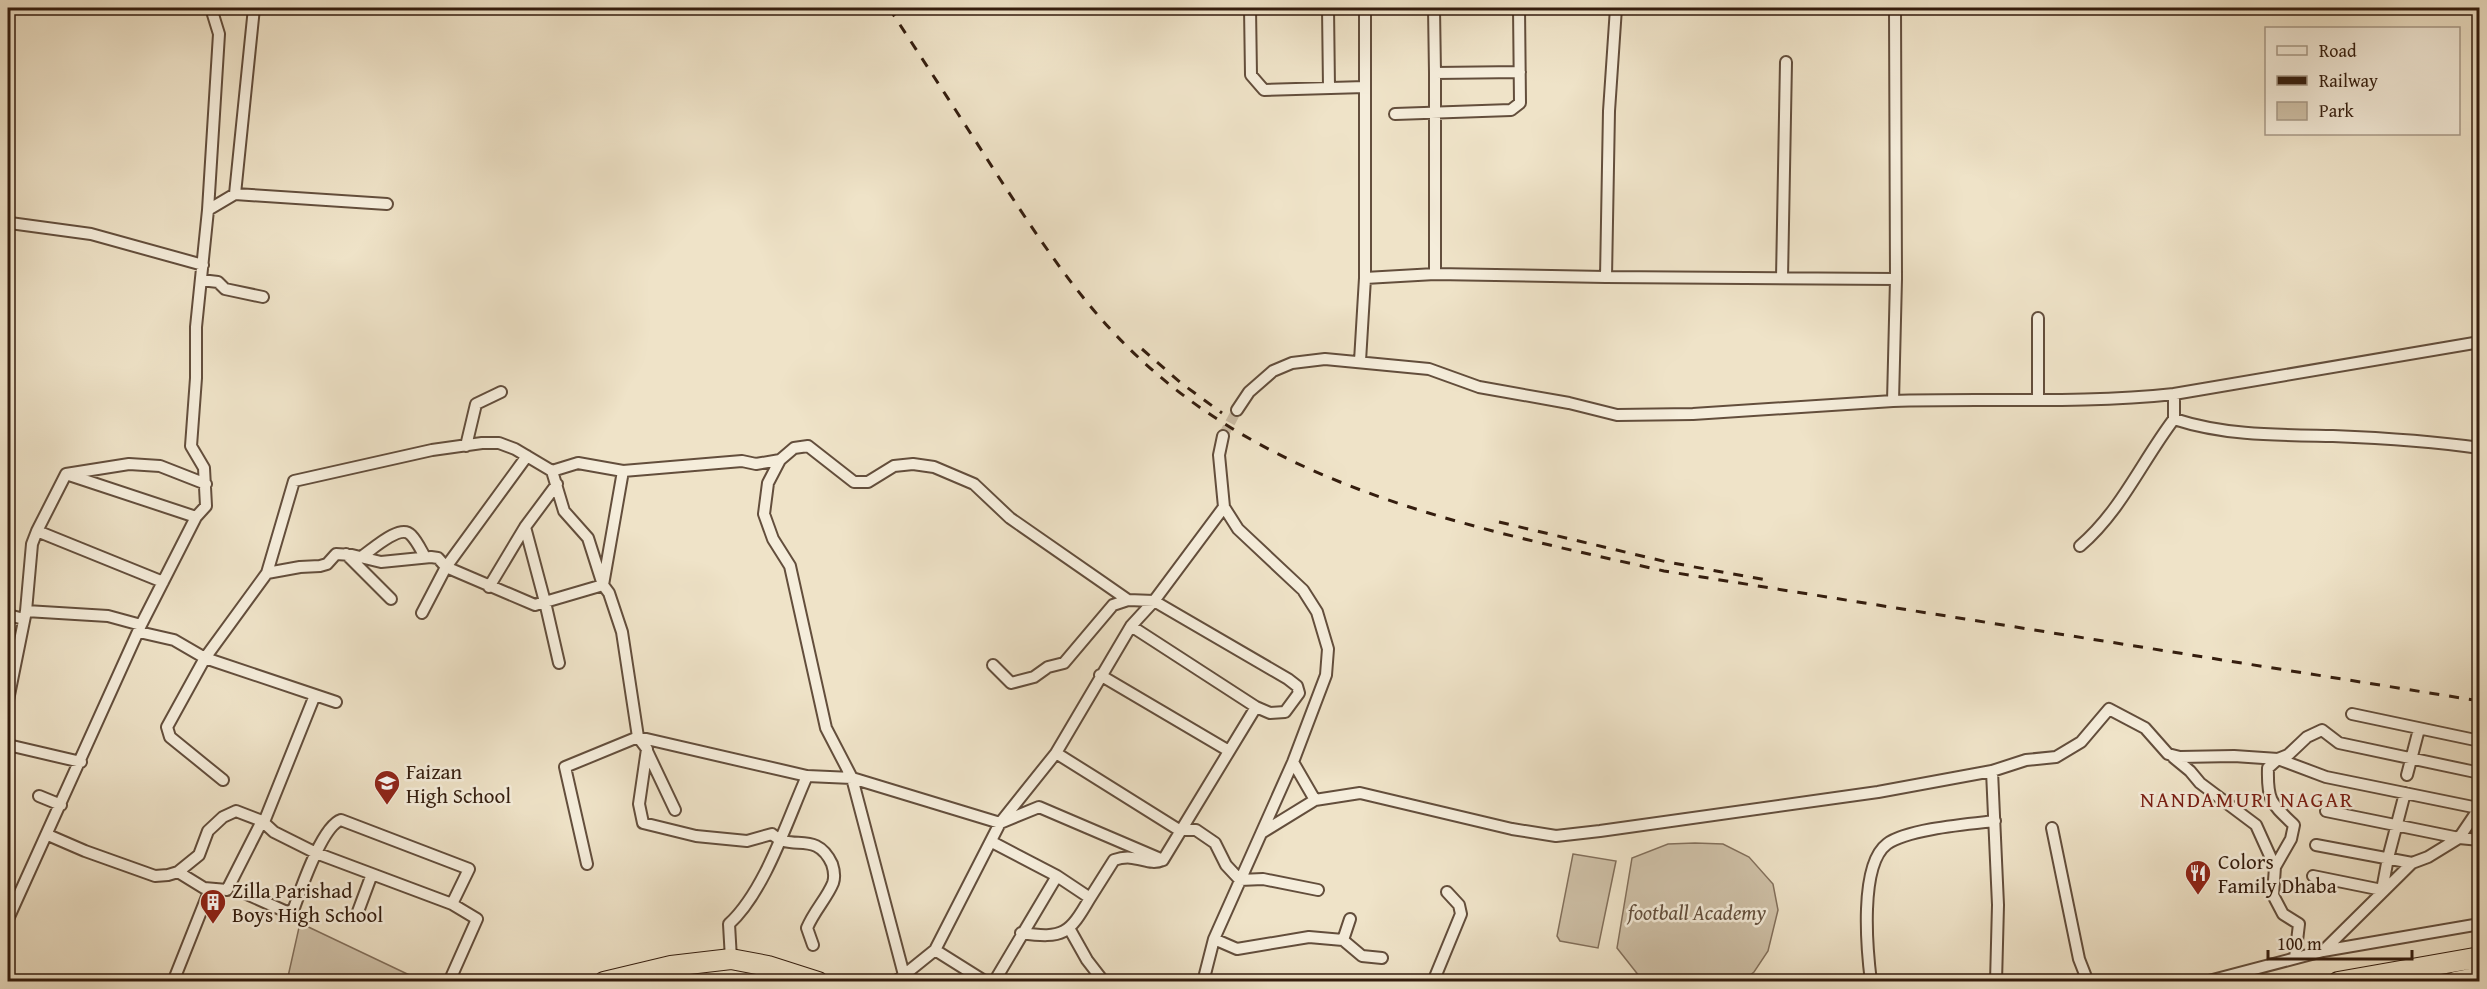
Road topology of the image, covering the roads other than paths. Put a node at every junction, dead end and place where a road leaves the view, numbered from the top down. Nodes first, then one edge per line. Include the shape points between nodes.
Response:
1 (211, 8) edge
2 (254, 8) edge
3 (1250, 8) edge
4 (1328, 8) edge
5 (1365, 8) edge
6 (1434, 8) edge
7 (1519, 8) edge
8 (1616, 8) edge
9 (1895, 8) edge
10 (1786, 62) dead end
11 (1520, 72) junction
12 (1435, 73) junction
13 (1365, 87) junction
14 (1329, 88) junction
15 (1435, 113) junction
16 (1395, 114) dead end
17 (235, 194) junction
18 (387, 204) dead end
19 (208, 210) junction
20 (10, 223) dead end
21 (203, 265) junction
22 (1435, 274) junction
23 (1606, 277) junction
24 (1365, 278) junction
25 (1782, 278) junction
26 (1896, 279) junction
27 (201, 280) junction
28 (263, 297) dead end
29 (2038, 318) dead end
30 (2480, 342) edge
31 (1360, 361) junction
32 (501, 392) dead end
33 (2174, 394) junction
34 (2038, 399) junction
35 (1893, 401) junction
36 (1236, 410) tunnel mouth
37 (2174, 419) junction
38 (1223, 436) tunnel mouth
39 (466, 446) junction
40 (2480, 448) edge
41 (527, 456) junction
42 (780, 460) junction
43 (552, 471) junction
44 (623, 471) junction
45 (66, 474) junction
46 (206, 484) junction
47 (557, 484) junction
48 (1224, 507) junction
49 (196, 517) junction
50 (525, 527) junction
51 (37, 531) junction
52 (2080, 546) dead end
53 (345, 554) junction
54 (425, 556) junction
55 (361, 557) junction
56 (446, 567) junction
57 (267, 573) junction
58 (162, 582) junction
59 (603, 585) junction
60 (489, 587) junction
61 (391, 599) dead end
62 (1128, 600) junction
63 (1154, 601) junction
64 (545, 602) junction
65 (422, 613) dead end
66 (8, 615) edge
67 (25, 615) junction
68 (1131, 626) junction
69 (140, 629) junction
70 (205, 658) junction
71 (559, 663) dead end
72 (993, 665) dead end
73 (1100, 675) junction
74 (315, 695) junction
75 (8, 700) edge
76 (336, 702) dead end
77 (1256, 707) junction
78 (2352, 714) dead end
79 (2419, 729) junction
80 (638, 737) junction
81 (2480, 741) edge
82 (8, 745) edge
83 (647, 750) junction
84 (1229, 751) junction
85 (1056, 753) junction
86 (2168, 754) junction
87 (2278, 759) junction
88 (2412, 759) junction
89 (81, 762) junction
90 (1293, 762) junction
91 (1992, 771) junction
92 (2480, 773) edge
93 (2407, 775) dead end
94 (807, 776) junction
95 (852, 778) junction
96 (222, 780) dead end
97 (2405, 794) junction
98 (39, 796) dead end
99 (1315, 800) junction
100 (61, 805) junction
101 (2479, 808) edge
102 (675, 810) dead end
103 (2326, 811) dead end
104 (1995, 821) junction
105 (263, 822) junction
106 (1000, 823) junction
107 (2396, 825) junction
108 (2052, 828) dead end
109 (1179, 830) junction
110 (1262, 832) junction
111 (48, 835) junction
112 (2458, 838) junction
113 (779, 839) junction
114 (2480, 840) edge
115 (992, 842) junction
116 (2316, 845) dead end
117 (316, 853) junction
118 (2388, 858) junction
119 (1163, 860) junction
120 (2412, 863) junction
121 (587, 864) dead end
122 (2275, 867) junction
123 (178, 872) junction
124 (372, 874) junction
125 (1057, 876) junction
126 (2313, 876) dead end
127 (1240, 880) junction
128 (210, 890) junction
129 (2382, 890) junction
130 (240, 891) dead end
131 (1318, 891) dead end
132 (1447, 892) dead end
133 (1090, 898) junction
134 (11, 903) edge
135 (452, 903) junction
136 (356, 917) dead end
137 (8, 919) edge
138 (1350, 919) dead end
139 (2480, 924) edge
140 (1069, 928) junction
141 (1021, 933) junction
142 (1215, 939) junction
143 (1343, 940) junction
144 (813, 945) dead end
145 (935, 950) junction
146 (2323, 951) junction
147 (2480, 957) edge
148 (1382, 958) dead end
149 (2295, 958) junction
150 (731, 959) junction
151 (2480, 977) edge
152 (900, 978) edge
153 (173, 981) edge
154 (448, 981) edge
155 (604, 981) edge
156 (646, 981) edge
157 (788, 981) edge
158 (818, 981) edge
159 (986, 981) edge
160 (994, 981) edge
161 (1104, 981) edge
162 (1203, 981) edge
163 (1433, 981) edge
164 (1871, 981) edge
165 (1996, 981) edge
166 (2088, 981) edge
167 (2205, 981) edge
168 (2338, 981) edge
169 (2455, 981) edge

1 - 19 street via 219,34
2 - 17 street
3 - 14 street via 1251,75 1256,84 1264,90
4 - 14 street
5 - 13 street
6 - 12 street
7 - 11 street
8 - 23 street
9 - 26 street
10 - 25 street
11 - 12 street
11 - 15 street via 1520,103 1511,111
12 - 15 street
13 - 14 street
13 - 24 street
15 - 16 street
15 - 22 street
17 - 18 street
17 - 19 street
19 - 21 street
20 - 21 street via 91,234
21 - 27 street
22 - 23 street
22 - 24 street
23 - 25 street
24 - 31 street
25 - 26 street
26 - 35 street
27 - 28 street
27 - 46 street via 190,446 204,468
29 - 34 street
30 - 33 street
31 - 35 street via 1429,369 1479,387 1617,416
31 - 36 street via 1325,359 1273,370
32 - 39 street via 476,404
33 - 34 street via 2117,400
33 - 37 street
34 - 35 street
37 - 40 street via 2199,427 2265,436 2334,436
37 - 52 street via 2120,502
38 - 48 street via 1219,455
39 - 41 street via 499,443
39 - 57 street via 294,481
41 - 43 street
41 - 56 street
42 - 44 street
42 - 62 street via 794,448 808,446 854,482 868,482 894,466 934,467 974,484 1010,518
42 - 95 street via 768,483 764,514 773,539 790,566 826,728
43 - 44 street via 578,463
43 - 47 street
44 - 59 street
45 - 46 street via 129,464 150,465
45 - 49 street
45 - 51 street
46 - 49 street via 206,506
47 - 50 street
47 - 59 street via 564,511 588,538
48 - 63 street
48 - 90 street via 1238,529 1303,590 1323,627 1328,650 1326,675
49 - 58 street
50 - 60 street
50 - 64 street
51 - 58 street
51 - 67 street via 32,544
53 - 55 street
53 - 57 street via 336,554 320,566
53 - 61 street
54 - 55 street via 394,562
54 - 55 street via 410,534 402,531
54 - 56 street via 438,558
56 - 60 street
56 - 65 street
57 - 70 street
58 - 69 street
59 - 64 street
59 - 80 street via 622,632
60 - 64 street via 535,605
62 - 63 street
62 - 72 street via 1113,605 1064,663 1011,683
63 - 68 street
63 - 77 street via 1299,689 1285,712 1270,713
64 - 71 street
66 - 67 street
67 - 69 street via 108,616
67 - 75 street
68 - 73 street
68 - 77 street
69 - 70 street via 174,640
69 - 89 street
70 - 74 street
70 - 96 street via 167,727 170,737
73 - 84 street
73 - 85 street
74 - 76 street
74 - 105 street
77 - 84 street
78 - 79 street
79 - 81 street
79 - 88 street
80 - 83 street
80 - 94 street
80 - 121 street via 565,767
82 - 89 street
83 - 102 street
83 - 113 street via 639,804 643,823 696,836 747,841 772,834
84 - 109 street
85 - 106 street
85 - 109 street
86 - 87 street
86 - 91 street via 2145,728 2109,709 2081,742 2056,758 2026,760
86 - 122 street via 2256,825
87 - 88 street via 2322,730 2339,743
87 - 97 street via 2326,777
87 - 122 street via 2268,768 2272,804 2294,825
88 - 92 street
88 - 93 street
89 - 100 street
90 - 99 street
90 - 110 street
91 - 99 street via 1878,792 1557,836 1477,823 1360,793
91 - 104 street
94 - 95 street
94 - 113 street
95 - 106 street
95 - 152 street
97 - 101 street
97 - 107 street
98 - 100 street
99 - 110 street
100 - 111 street
101 - 112 street
103 - 107 street
104 - 164 street via 1930,830 1887,844 1875,860 1865,915
104 - 165 street
105 - 117 street via 274,832
105 - 123 street via 236,811 223,817 208,831 199,855
105 - 128 street via 227,890
106 - 115 street
106 - 119 street via 1039,807
107 - 112 street
107 - 118 street
108 - 166 street via 2079,959
109 - 119 street
109 - 127 street via 1196,830 1215,843 1226,865
110 - 127 street
111 - 123 street via 155,876
111 - 134 street
112 - 114 street
112 - 120 street
113 - 144 street via 817,845 834,870 834,881 807,928
113 - 150 street via 765,875 729,924
115 - 125 street
115 - 145 street
116 - 118 street
117 - 124 street
117 - 130 street via 289,913
117 - 135 street via 332,825 340,820 469,869
118 - 120 street
118 - 129 street
119 - 133 street via 1152,862 1132,856 1114,860
120 - 129 street
122 - 149 street via 2272,895 2283,914 2298,924
123 - 128 street
124 - 135 street
124 - 136 street
125 - 133 street
125 - 141 street
126 - 129 street
127 - 131 street via 1263,879
127 - 142 street
128 - 153 street
129 - 146 street
132 - 163 street via 1459,905 1461,914
133 - 140 street
134 - 137 street
135 - 154 street via 477,919
138 - 143 street
139 - 146 street
140 - 141 street via 1050,936
140 - 161 street
141 - 160 street
142 - 143 street via 1237,949 1308,937
142 - 162 street
143 - 148 street via 1362,956
145 - 152 street
145 - 159 street
146 - 149 street
147 - 168 highway
149 - 167 street
150 - 155 highway via 671,966
150 - 158 highway
151 - 169 highway
156 - 157 highway via 749,969

